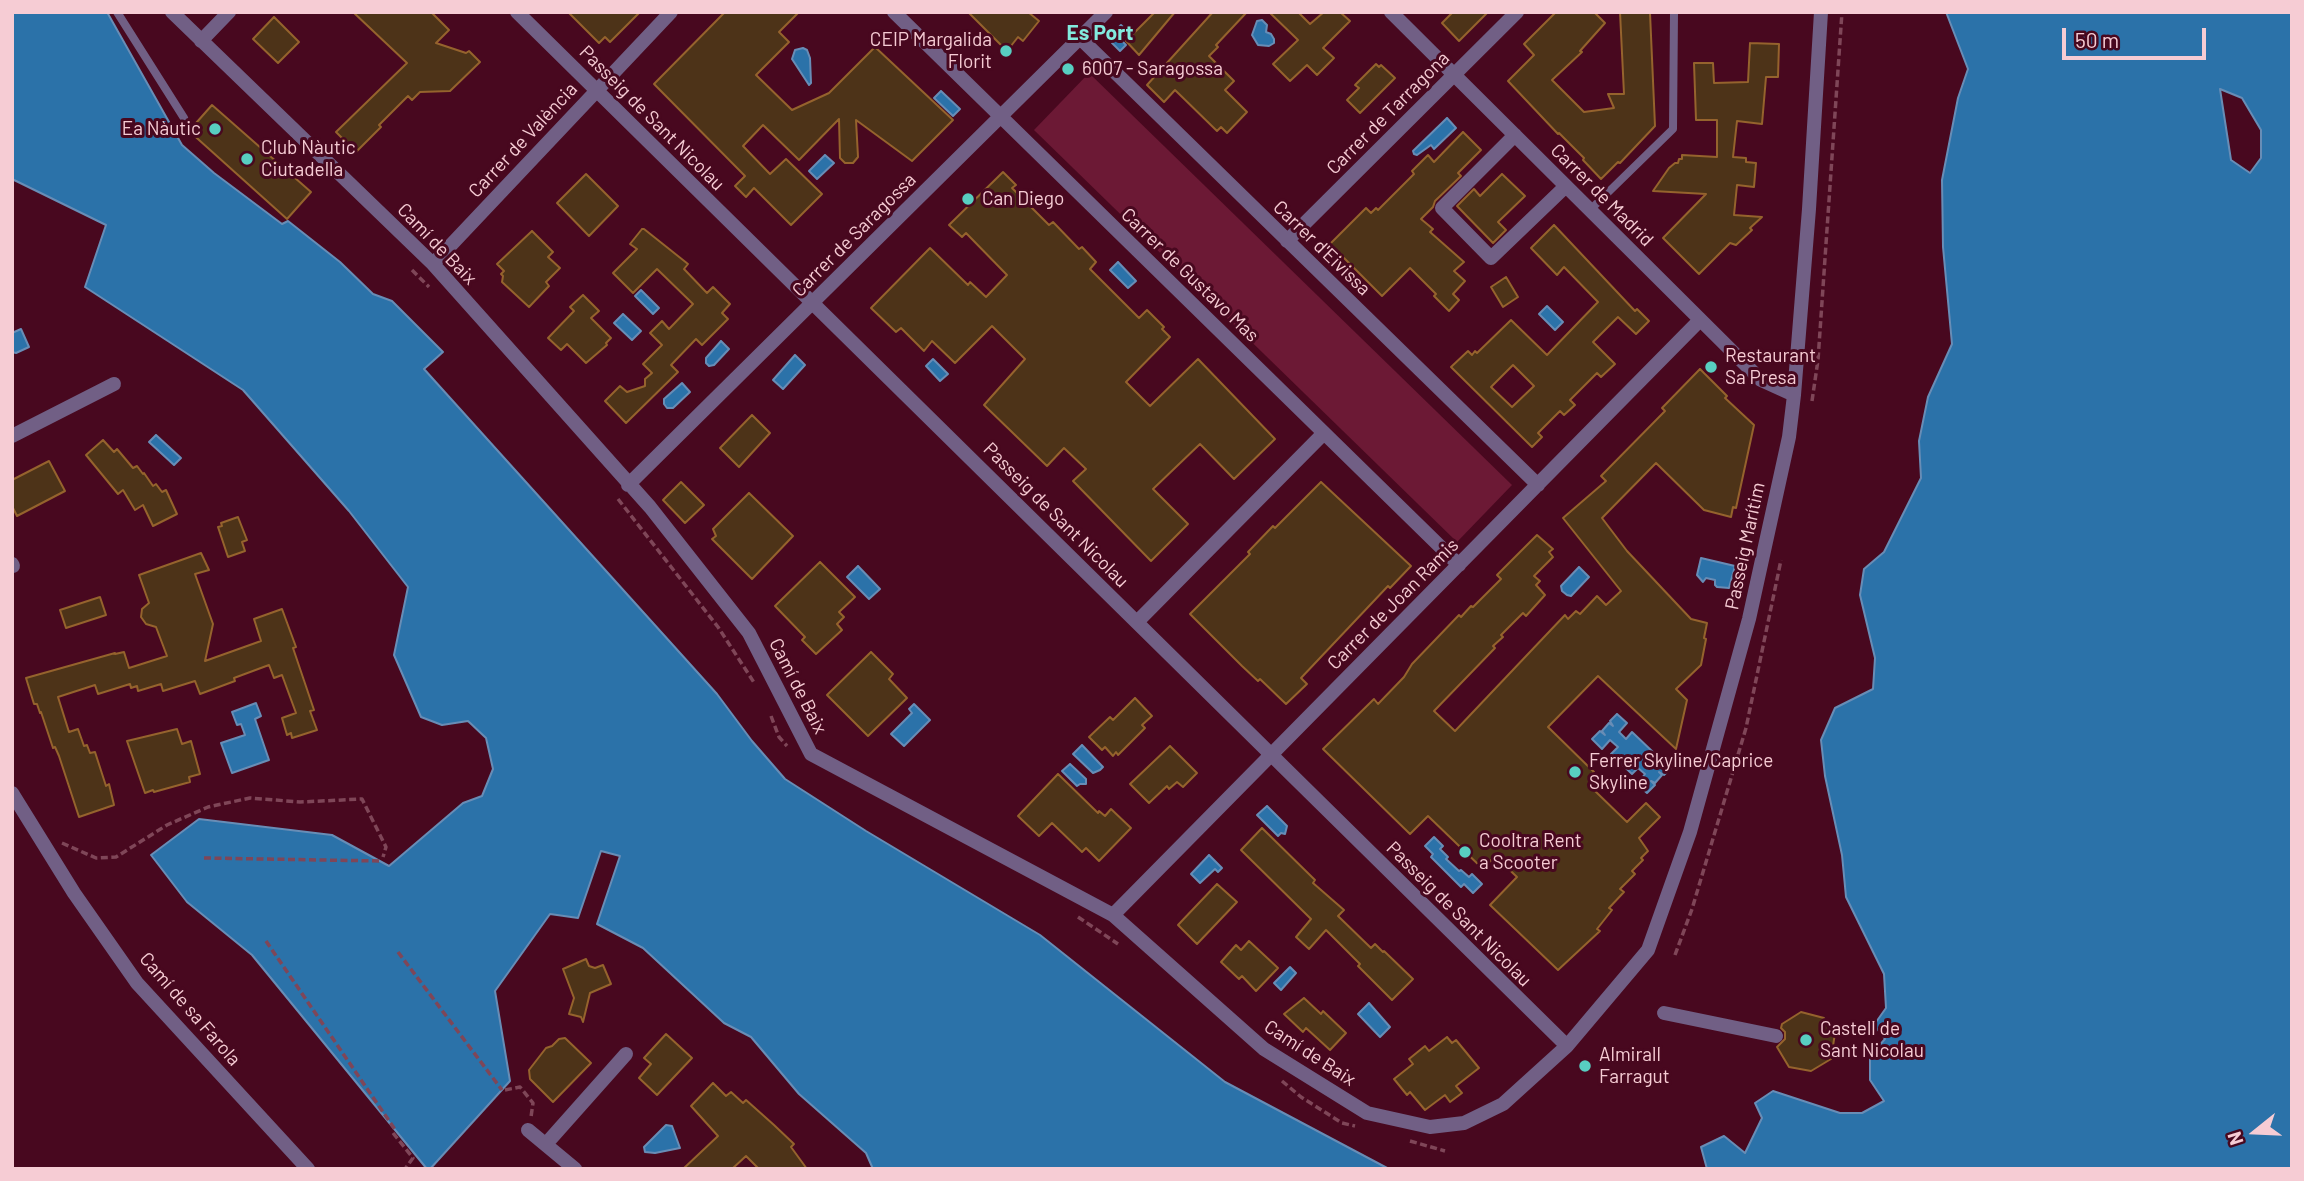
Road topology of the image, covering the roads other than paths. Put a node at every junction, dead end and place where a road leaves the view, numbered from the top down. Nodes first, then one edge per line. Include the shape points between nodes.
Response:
1 (117, 12) edge
2 (172, 12) edge
3 (229, 12) edge
4 (517, 12) edge
5 (671, 12) edge
6 (894, 12) edge
7 (1106, 12) edge
8 (1391, 12) edge
9 (1517, 12) edge
10 (1674, 12) edge
11 (1822, 12) edge
12 (1080, 38) junction
13 (201, 41) junction
14 (1454, 75) junction
15 (596, 90) junction
16 (1001, 116) junction
17 (184, 118) dead end
18 (1514, 135) junction
19 (1566, 186) junction
20 (1590, 210) junction
21 (1287, 241) junction
22 (433, 264) junction
23 (812, 303) junction
24 (1700, 320) junction
25 (114, 384) dead end
26 (1794, 395) junction
27 (1324, 433) junction
28 (12, 436) edge
29 (628, 485) junction
30 (1538, 485) junction
31 (1459, 565) junction
32 (1137, 622) junction
33 (1271, 755) junction
34 (12, 793) edge
35 (1113, 915) junction
36 (1664, 1013) dead end
37 (1776, 1036) dead end
38 (1567, 1046) junction
39 (626, 1054) dead end
40 (528, 1130) road end
41 (546, 1144) junction
42 (308, 1169) edge
43 (575, 1169) edge

1 - 17 lane
2 - 13 street, Camí de Baix
3 - 13 street
4 - 15 street, Passeig de Sant Nicolau
5 - 15 street, Carrer de València
6 - 16 street, Carrer de Gustavo Mas
7 - 12 street, Carrer de Saragossa
8 - 14 street, Carrer de Madrid
9 - 14 street, Carrer de Tarragona
10 - 20 lane via 1673,129
11 - 26 street, Passeig Marítim
12 - 16 street, Carrer de Saragossa
12 - 21 street, Carrer d'Eivissa
13 - 22 street, Camí de Baix
14 - 18 street, Carrer de Madrid
14 - 21 street, Carrer de Tarragona
15 - 22 street, Carrer de València
15 - 23 street, Passeig de Sant Nicolau
16 - 23 street, Carrer de Saragossa
16 - 27 street, Carrer de Gustavo Mas
18 - 19 street, Carrer de Madrid
18 - 19 street via 1441,208 1490,258
19 - 20 street, Carrer de Madrid
20 - 24 street, Carrer de Madrid
21 - 30 street, Carrer d'Eivissa
22 - 29 street, Camí de Baix
23 - 29 street, Carrer de Saragossa
23 - 32 street, Passeig de Sant Nicolau
24 - 26 street, Carrer de Madrid via 1762,380
24 - 30 street, Carrer de Joan Ramis
25 - 28 street
26 - 38 street, Passeig Marítim via 1749,619 1690,832 1648,950
27 - 31 street, Carrer de Gustavo Mas
27 - 32 street
29 - 35 street, Camí de Baix via 749,633 811,754
30 - 31 street, Carrer de Joan Ramis
31 - 33 street, Carrer de Joan Ramis
32 - 33 street, Passeig de Sant Nicolau
33 - 35 street, Carrer de Joan Ramis
33 - 38 street, Passeig de Sant Nicolau
34 - 42 street, Camí de sa Farola via 137,983
35 - 38 street, Camí de Baix via 1264,1049 1367,1113 1430,1127 1464,1123 1503,1104
36 - 37 street
39 - 41 street
40 - 41 street
41 - 43 street

